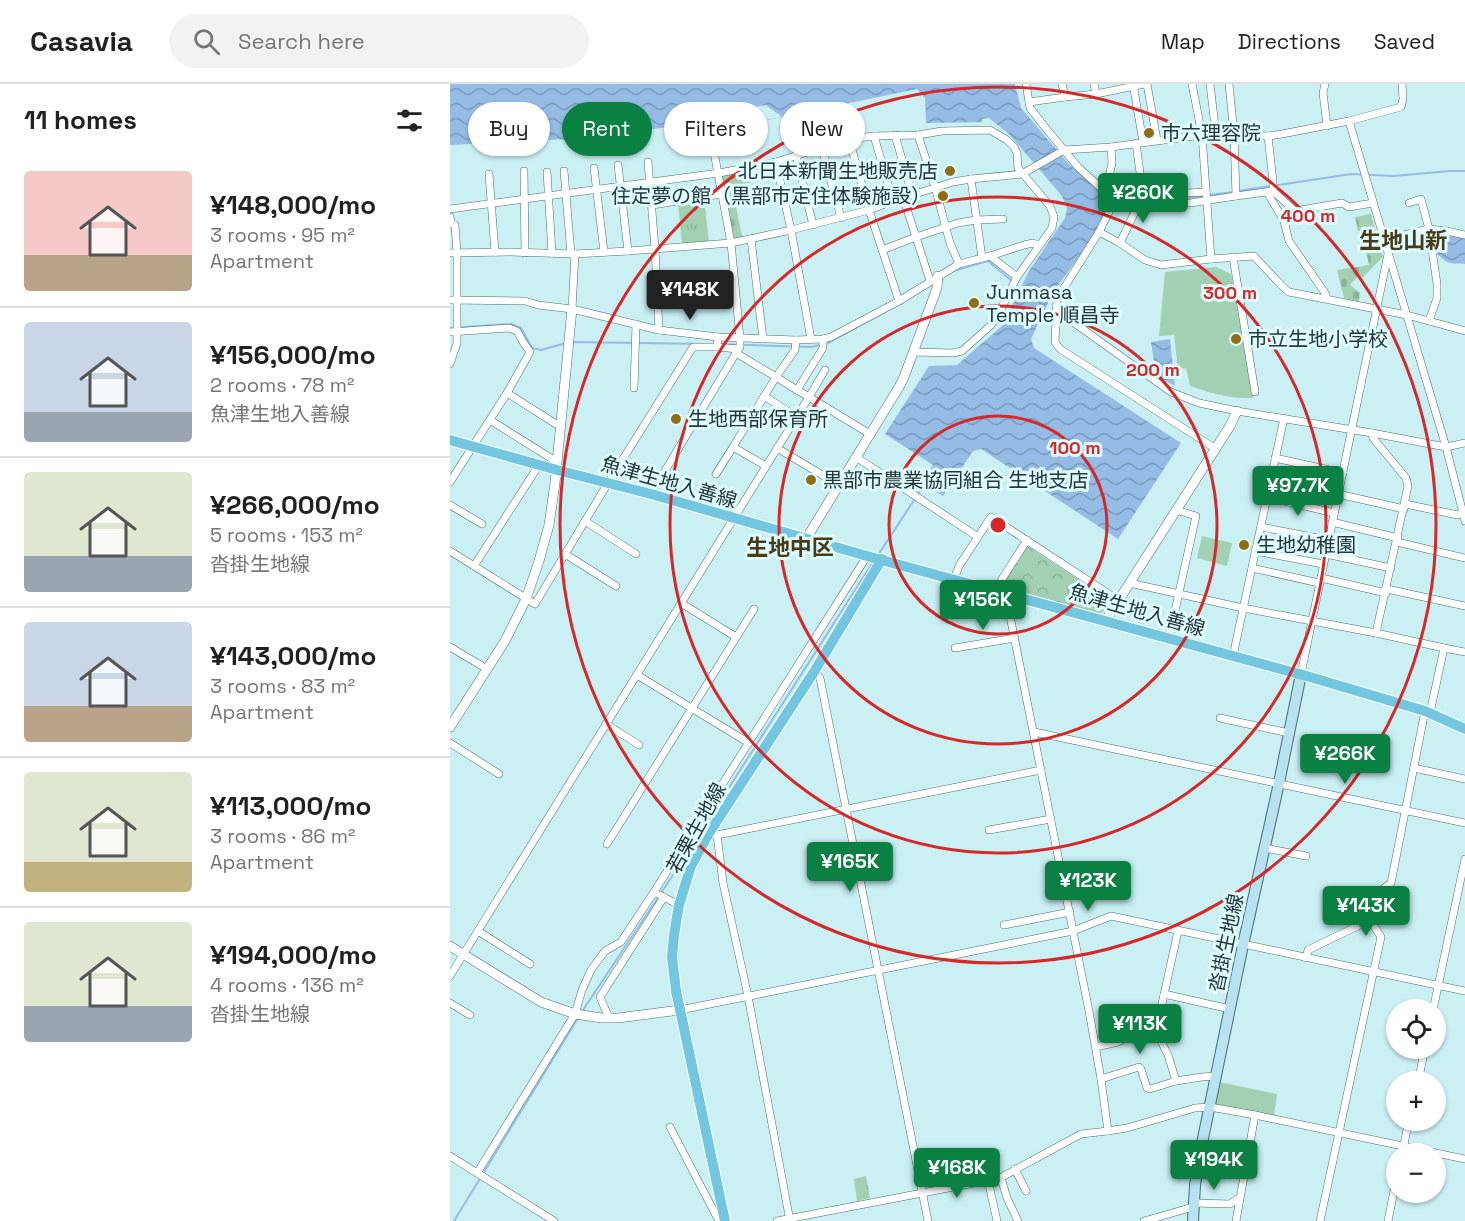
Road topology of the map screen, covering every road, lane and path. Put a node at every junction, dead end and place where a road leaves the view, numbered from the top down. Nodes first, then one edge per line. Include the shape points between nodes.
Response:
1 (1026, 84) edge
2 (1062, 84) edge
3 (1094, 84) edge
4 (1146, 84) edge
5 (1192, 84) edge
6 (1210, 84) edge
7 (1229, 84) edge
8 (1325, 84) edge
9 (1402, 84) edge
10 (1133, 85) edge
11 (1115, 87) edge
12 (1096, 94) junction
13 (1065, 97) junction
14 (1029, 102) junction
15 (1349, 121) junction
16 (1327, 126) junction
17 (1234, 134) junction
18 (895, 135) junction
19 (918, 135) junction
20 (1202, 135) junction
21 (1216, 135) junction
22 (874, 136) junction
23 (1268, 136) junction
24 (865, 137) edge
25 (1157, 140) junction
26 (1139, 143) junction
27 (1111, 147) junction
28 (1062, 151) junction
29 (715, 156) edge
30 (793, 156) edge
31 (796, 156) edge
32 (824, 156) edge
33 (854, 156) edge
34 (648, 162) dead end
35 (776, 162) junction
36 (618, 165) dead end
37 (594, 168) dead end
38 (525, 171) dead end
39 (564, 171) dead end
40 (547, 172) dead end
41 (718, 172) junction
42 (1024, 173) junction
43 (489, 174) dead end
44 (971, 179) junction
45 (650, 183) junction
46 (621, 186) junction
47 (935, 187) junction
48 (596, 189) junction
49 (1106, 190) junction
50 (1270, 191) junction
51 (1206, 192) junction
52 (566, 193) junction
53 (722, 194) junction
54 (548, 195) junction
55 (912, 195) junction
56 (1143, 195) junction
57 (1236, 196) junction
58 (903, 197) junction
59 (526, 199) junction
60 (893, 201) junction
61 (1207, 201) junction
62 (491, 203) junction
63 (1373, 203) junction
64 (1408, 203) dead end
65 (652, 205) junction
66 (1138, 206) junction
67 (450, 209) edge
68 (869, 210) junction
69 (450, 217) edge
70 (841, 218) junction
71 (1002, 219) dead end
72 (976, 220) junction
73 (813, 225) junction
74 (946, 227) junction
75 (1429, 229) junction
76 (791, 230) junction
77 (1099, 232) junction
78 (1465, 235) edge
79 (915, 237) junction
80 (751, 238) junction
81 (1383, 240) junction
82 (731, 243) junction
83 (1120, 243) junction
84 (1039, 246) junction
85 (655, 249) junction
86 (882, 250) junction
87 (628, 251) junction
88 (495, 252) junction
89 (604, 252) junction
90 (453, 253) edge
91 (525, 253) junction
92 (552, 253) junction
93 (573, 254) junction
94 (1388, 254) junction
95 (986, 257) junction
96 (1233, 257) junction
97 (1211, 259) junction
98 (959, 264) junction
99 (1017, 277) junction
100 (934, 278) junction
101 (1326, 298) junction
102 (453, 300) edge
103 (899, 301) junction
104 (572, 309) junction
105 (1376, 309) junction
106 (1056, 310) junction
107 (1407, 315) junction
108 (1429, 321) junction
109 (636, 324) junction
110 (659, 330) junction
111 (1465, 331) edge
112 (454, 332) edge
113 (718, 336) junction
114 (740, 339) junction
115 (763, 339) junction
116 (811, 339) junction
117 (823, 339) junction
118 (796, 340) junction
119 (717, 347) junction
120 (737, 351) junction
121 (914, 352) junction
122 (450, 364) edge
123 (825, 370) dead end
124 (776, 377) junction
125 (634, 388) dead end
126 (797, 390) junction
127 (1255, 392) dead end
128 (507, 393) junction
129 (764, 396) junction
130 (809, 397) junction
131 (1237, 411) junction
132 (797, 417) junction
133 (1284, 418) junction
134 (490, 420) junction
135 (561, 425) junction
136 (1351, 430) junction
137 (1372, 433) junction
138 (870, 434) junction
139 (450, 440) edge
140 (1465, 443) edge
141 (473, 447) junction
142 (733, 447) junction
143 (1446, 447) junction
144 (777, 448) junction
145 (1216, 448) junction
146 (856, 457) junction
147 (1275, 458) junction
148 (539, 465) junction
149 (557, 466) junction
150 (766, 466) junction
151 (1343, 473) junction
152 (716, 474) dead end
153 (450, 482) edge
154 (608, 483) junction
155 (839, 485) junction
156 (651, 494) junction
157 (1338, 494) junction
158 (1267, 497) junction
159 (450, 504) edge
160 (1404, 506) junction
161 (1176, 510) junction
162 (1463, 511) edge
163 (1334, 513) junction
164 (734, 518) junction
165 (585, 521) junction
166 (1332, 522) junction
167 (482, 524) dead end
168 (1261, 526) junction
169 (978, 537) junction
170 (806, 539) junction
171 (1027, 540) junction
172 (1328, 540) junction
173 (1398, 540) junction
174 (450, 551) edge
175 (1256, 551) junction
176 (565, 554) junction
177 (636, 554) dead end
178 (1326, 554) junction
179 (867, 556) junction
180 (1465, 558) edge
181 (882, 559) junction
182 (1323, 564) junction
183 (474, 566) junction
184 (1252, 568) junction
185 (1391, 568) junction
186 (954, 579) junction
187 (1320, 580) junction
188 (1130, 582) junction
189 (616, 586) dead end
190 (995, 590) junction
191 (1386, 591) junction
192 (1008, 593) junction
193 (1179, 594) junction
194 (526, 598) junction
195 (1118, 600) junction
196 (681, 603) junction
197 (1465, 606) edge
198 (1243, 608) junction
199 (754, 609) dead end
200 (1106, 620) junction
201 (1311, 621) junction
202 (1376, 633) junction
203 (736, 637) junction
204 (1015, 638) junction
205 (1169, 638) junction
206 (450, 647) edge
207 (955, 648) dead end
208 (1444, 648) junction
209 (1465, 652) edge
210 (1233, 656) junction
211 (487, 669) junction
212 (814, 672) junction
213 (1301, 674) junction
214 (637, 675) junction
215 (692, 707) junction
216 (1428, 712) junction
217 (1220, 718) dead end
218 (606, 724) junction
219 (450, 727) edge
220 (1465, 729) edge
221 (1034, 732) junction
222 (1289, 733) junction
223 (450, 743) edge
224 (749, 743) junction
225 (639, 745) dead end
226 (1414, 768) junction
227 (1041, 770) junction
228 (499, 774) dead end
229 (1465, 779) edge
230 (1279, 783) junction
231 (846, 809) junction
232 (1406, 810) junction
233 (1051, 819) junction
234 (1465, 823) edge
235 (989, 830) dead end
236 (713, 834) junction
237 (606, 844) dead end
238 (1265, 848) junction
239 (1306, 856) dead end
240 (1465, 859) edge
241 (654, 892) junction
242 (664, 897) junction
243 (679, 905) junction
244 (1070, 912) junction
245 (1371, 920) junction
246 (1004, 925) dead end
247 (478, 931) junction
248 (1074, 931) junction
249 (1178, 931) junction
250 (1243, 945) junction
251 (450, 946) edge
252 (463, 955) junction
253 (1306, 958) junction
254 (530, 964) dead end
255 (879, 971) junction
256 (1372, 972) junction
257 (450, 976) edge
258 (1438, 986) junction
259 (1465, 991) edge
260 (1164, 994) junction
261 (748, 996) junction
262 (1435, 999) edge
263 (450, 1003) edge
264 (1230, 1009) junction
265 (680, 1010) junction
266 (575, 1014) junction
267 (470, 1016) dead end
268 (609, 1018) junction
269 (1156, 1031) junction
270 (1096, 1047) junction
271 (1216, 1076) junction
272 (1101, 1079) junction
273 (1176, 1081) junction
274 (1210, 1107) junction
275 (1255, 1115) junction
276 (670, 1127) dead end
277 (1108, 1131) junction
278 (1338, 1132) junction
279 (1386, 1145) edge
280 (450, 1156) edge
281 (1446, 1156) edge
282 (1465, 1159) edge
283 (1015, 1169) junction
284 (477, 1173) junction
285 (1001, 1178) junction
286 (988, 1180) junction
287 (1026, 1191) dead end
288 (922, 1193) junction
289 (1239, 1198) junction
290 (1392, 1203) edge
291 (1193, 1205) junction
292 (790, 1220) edge
293 (554, 1221) edge
294 (719, 1221) edge
295 (725, 1221) edge
296 (777, 1221) edge
297 (928, 1221) edge
298 (997, 1221) edge
299 (1018, 1221) edge
300 (1144, 1221) edge
301 (1193, 1221) edge
302 (1236, 1221) edge
303 (1320, 1221) edge
304 (1388, 1221) edge

1 - 14 street
2 - 13 street
3 - 12 street
4 - 10 street
4 - 25 street
5 - 20 street
6 - 21 street
7 - 17 street
8 - 16 street
9 - 15 street via 1401,108
10 - 11 street
10 - 26 street
11 - 12 street
12 - 13 street
13 - 14 street
14 - 28 street
15 - 16 street
15 - 63 street
16 - 23 street
17 - 21 street
17 - 23 street
17 - 57 street
18 - 19 street
18 - 22 street
18 - 55 street
19 - 42 street via 990,130 1014,147 1018,168
19 - 47 street
20 - 21 street
20 - 25 street
20 - 51 street
22 - 24 street
22 - 60 street
23 - 50 street via 1274,182
25 - 26 street
26 - 27 street
26 - 56 street
27 - 28 street
27 - 49 street
28 - 42 street
28 - 49 street
29 - 41 street
30 - 35 street
31 - 73 street
32 - 70 street
33 - 68 street
34 - 45 street
35 - 41 street
35 - 76 street
36 - 46 street
37 - 48 street
38 - 59 street
39 - 52 street
40 - 54 street
41 - 45 street
41 - 53 street
42 - 44 street
42 - 84 street via 1054,217 1052,228
43 - 62 street
44 - 47 street
44 - 72 street
45 - 46 street
45 - 65 street
46 - 48 street
46 - 87 street
47 - 55 street
47 - 74 street
48 - 52 street
48 - 89 street
49 - 56 street
50 - 57 street
50 - 63 street via 1295,211 1342,203 1349,207
50 - 101 street via 1284,221 1288,241
51 - 56 street
51 - 61 street
52 - 54 street
52 - 93 street
53 - 65 street
53 - 82 street
54 - 59 street
54 - 92 street
55 - 58 street
56 - 66 street
57 - 61 street
58 - 60 street
58 - 79 street
59 - 62 street
59 - 91 street
60 - 68 street
61 - 66 street
61 - 97 street
62 - 67 street
62 - 88 street
63 - 81 street
64 - 75 street via 1421,199
65 - 85 street
66 - 77 street via 1113,204
66 - 83 street
68 - 70 street
68 - 86 street
69 - 90 street via 455,225
70 - 73 street
71 - 72 street
72 - 74 street
72 - 95 street
73 - 76 street
74 - 79 street
74 - 98 street
75 - 78 street
75 - 81 street
75 - 108 street via 1437,284
76 - 80 street
76 - 116 street
77 - 83 street
77 - 106 street via 1057,299
79 - 86 street
79 - 100 street
80 - 82 street
80 - 115 street
81 - 94 street
82 - 85 street
82 - 114 street
83 - 97 street via 1145,260 1161,265
84 - 95 street via 1033,243
84 - 99 street
85 - 87 street
85 - 110 street
86 - 103 street
87 - 89 street
88 - 90 street
88 - 91 street
89 - 93 street
90 - 102 street
91 - 92 street
92 - 93 street
93 - 104 street
94 - 105 street
94 - 107 street
95 - 98 street
95 - 99 street
96 - 97 street
96 - 101 street via 1254,256 1289,292
96 - 127 street
98 - 100 street
99 - 121 street via 991,325 962,351
100 - 103 street
100 - 121 street via 937,288
101 - 105 street
102 - 104 street via 525,301
102 - 112 street
103 - 117 street
104 - 109 street
104 - 135 street
105 - 107 street
105 - 136 street
106 - 131 street via 1171,392
106 - 145 street via 1055,342 1060,349
107 - 108 street
107 - 143 street
108 - 111 street
109 - 110 street
109 - 125 street
110 - 113 street
112 - 122 street via 457,343
112 - 128 street via 509,328 517,331 530,352
113 - 114 street
113 - 119 street
114 - 115 street
114 - 120 street
115 - 118 street
116 - 117 street
116 - 118 street
117 - 126 street via 823,348
118 - 124 street via 795,350
119 - 120 street
119 - 154 street via 693,347
120 - 124 street
120 - 156 street
121 - 138 street via 899,387
123 - 130 street
124 - 126 street
124 - 129 street
126 - 130 street
128 - 134 street
128 - 135 street
129 - 132 street
129 - 142 street
130 - 132 street
130 - 138 street
131 - 133 street
131 - 145 street
132 - 144 street
133 - 136 street
133 - 147 street
134 - 141 street
134 - 149 street
135 - 149 street
136 - 137 street
136 - 151 street
137 - 143 street
137 - 160 street via 1406,478
138 - 146 street
139 - 141 main road, 魚津生地入善線
140 - 143 street
141 - 148 main road, 魚津生地入善線
141 - 153 street
142 - 150 street
142 - 152 street
143 - 162 street
144 - 150 street
144 - 155 street
145 - 161 street
146 - 155 street
146 - 169 street
147 - 151 street
147 - 158 street
148 - 149 main road, 魚津生地入善線
148 - 183 street
149 - 154 main road, 魚津生地入善線
149 - 194 street via 549,525
150 - 164 street
151 - 157 street
154 - 156 main road, 魚津生地入善線
154 - 165 street
155 - 170 street
156 - 164 main road, 魚津生地入善線
157 - 160 street
157 - 163 street
158 - 163 street
158 - 168 street
159 - 167 street
160 - 162 street via 1458,515
160 - 173 street
161 - 188 street
161 - 193 street via 1196,516
163 - 166 street
164 - 170 main road, 魚津生地入善線
164 - 196 street
165 - 176 street
165 - 177 street
166 - 172 street
166 - 173 street
168 - 172 street
168 - 175 street
169 - 171 street via 991,517
169 - 186 street
170 - 179 main road, 魚津生地入善線
171 - 190 street
171 - 195 street
172 - 178 street
173 - 180 street
173 - 185 street
174 - 183 street
175 - 182 street
175 - 184 street
176 - 189 street
176 - 194 street via 535,604
178 - 182 street
178 - 185 street
179 - 181 main road, 魚津生地入善線
179 - 224 street
181 - 186 main road, 魚津生地入善線
181 - 212 main road, 若栗生地線
182 - 187 street
183 - 194 street
184 - 187 street
184 - 198 street
185 - 191 street
186 - 190 main road, 魚津生地入善線
187 - 191 street
187 - 201 street
188 - 193 street
188 - 195 street
190 - 192 main road, 魚津生地入善線
191 - 197 street
191 - 202 street
192 - 200 main road, 魚津生地入善線
192 - 204 street
193 - 198 street
193 - 205 street
194 - 211 street
195 - 200 street
196 - 203 street
196 - 214 street
198 - 201 street
198 - 210 street
199 - 203 street
200 - 205 main road, 魚津生地入善線
201 - 202 street
201 - 213 street
202 - 208 street
203 - 215 street
204 - 207 street
204 - 221 street
205 - 210 main road, 魚津生地入善線
206 - 211 street
208 - 209 street
208 - 216 street
210 - 213 main road, 魚津生地入善線
211 - 219 street
212 - 231 street via 820,678
212 - 236 main road, 若栗生地線
213 - 216 main road, 魚津生地入善線
213 - 222 main road, 沓掛生地線
214 - 215 street
214 - 218 street
215 - 224 street
215 - 237 street
216 - 220 main road, 魚津生地入善線
216 - 226 street
217 - 222 street
218 - 225 street
218 - 247 street
221 - 227 street
221 - 230 street
222 - 230 main road, 沓掛生地線
223 - 228 street
224 - 241 street
226 - 229 street
226 - 232 street
227 - 231 street
227 - 233 street
230 - 232 street
230 - 238 main road, 沓掛生地線
231 - 236 street
231 - 255 street
232 - 234 street
232 - 245 street via 1391,883 1363,903
233 - 235 street
233 - 244 street
236 - 243 main road, 若栗生地線 via 691,866
236 - 261 street
238 - 239 street
238 - 250 main road, 沓掛生地線
240 - 258 street
241 - 242 street
241 - 266 street via 621,942 605,951 591,970
242 - 243 street
242 - 268 street via 600,997
243 - 265 main road, 若栗生地線 via 672,957
244 - 246 street
244 - 248 street
245 - 253 street via 1308,950
245 - 256 street via 1381,937
247 - 252 street
247 - 254 street
248 - 249 street via 1111,916
248 - 255 street
248 - 270 street
249 - 250 street
249 - 260 street
250 - 253 street
250 - 264 main road, 沓掛生地線
251 - 252 street
252 - 257 street
252 - 266 street via 540,1002
253 - 256 street
255 - 261 street
255 - 288 street
256 - 258 street
256 - 278 street
258 - 259 street
258 - 262 street
260 - 264 street
260 - 269 street
261 - 265 street
261 - 292 street
263 - 267 street
264 - 271 main road, 沓掛生地線
265 - 268 street
265 - 295 main road, 若栗生地線
266 - 268 street
266 - 284 street
269 - 270 street via 1143,1028 1118,1042
269 - 273 street
270 - 272 street
271 - 273 street
271 - 274 main road, 沓掛生地線
272 - 273 street via 1139,1067 1147,1088
272 - 277 street
274 - 275 street
274 - 277 street
274 - 291 main road, 沓掛生地線
275 - 278 street
275 - 289 street
276 - 294 street
277 - 283 street via 1082,1134
278 - 279 street
278 - 303 street
280 - 284 street
281 - 282 street
283 - 285 street
283 - 287 street
284 - 293 street
285 - 286 street
285 - 299 street
286 - 288 street
286 - 298 street
288 - 292 street
288 - 297 street
289 - 291 street via 1230,1204
289 - 302 street
290 - 304 street
291 - 300 street
291 - 301 main road, 沓掛生地線
292 - 296 street

